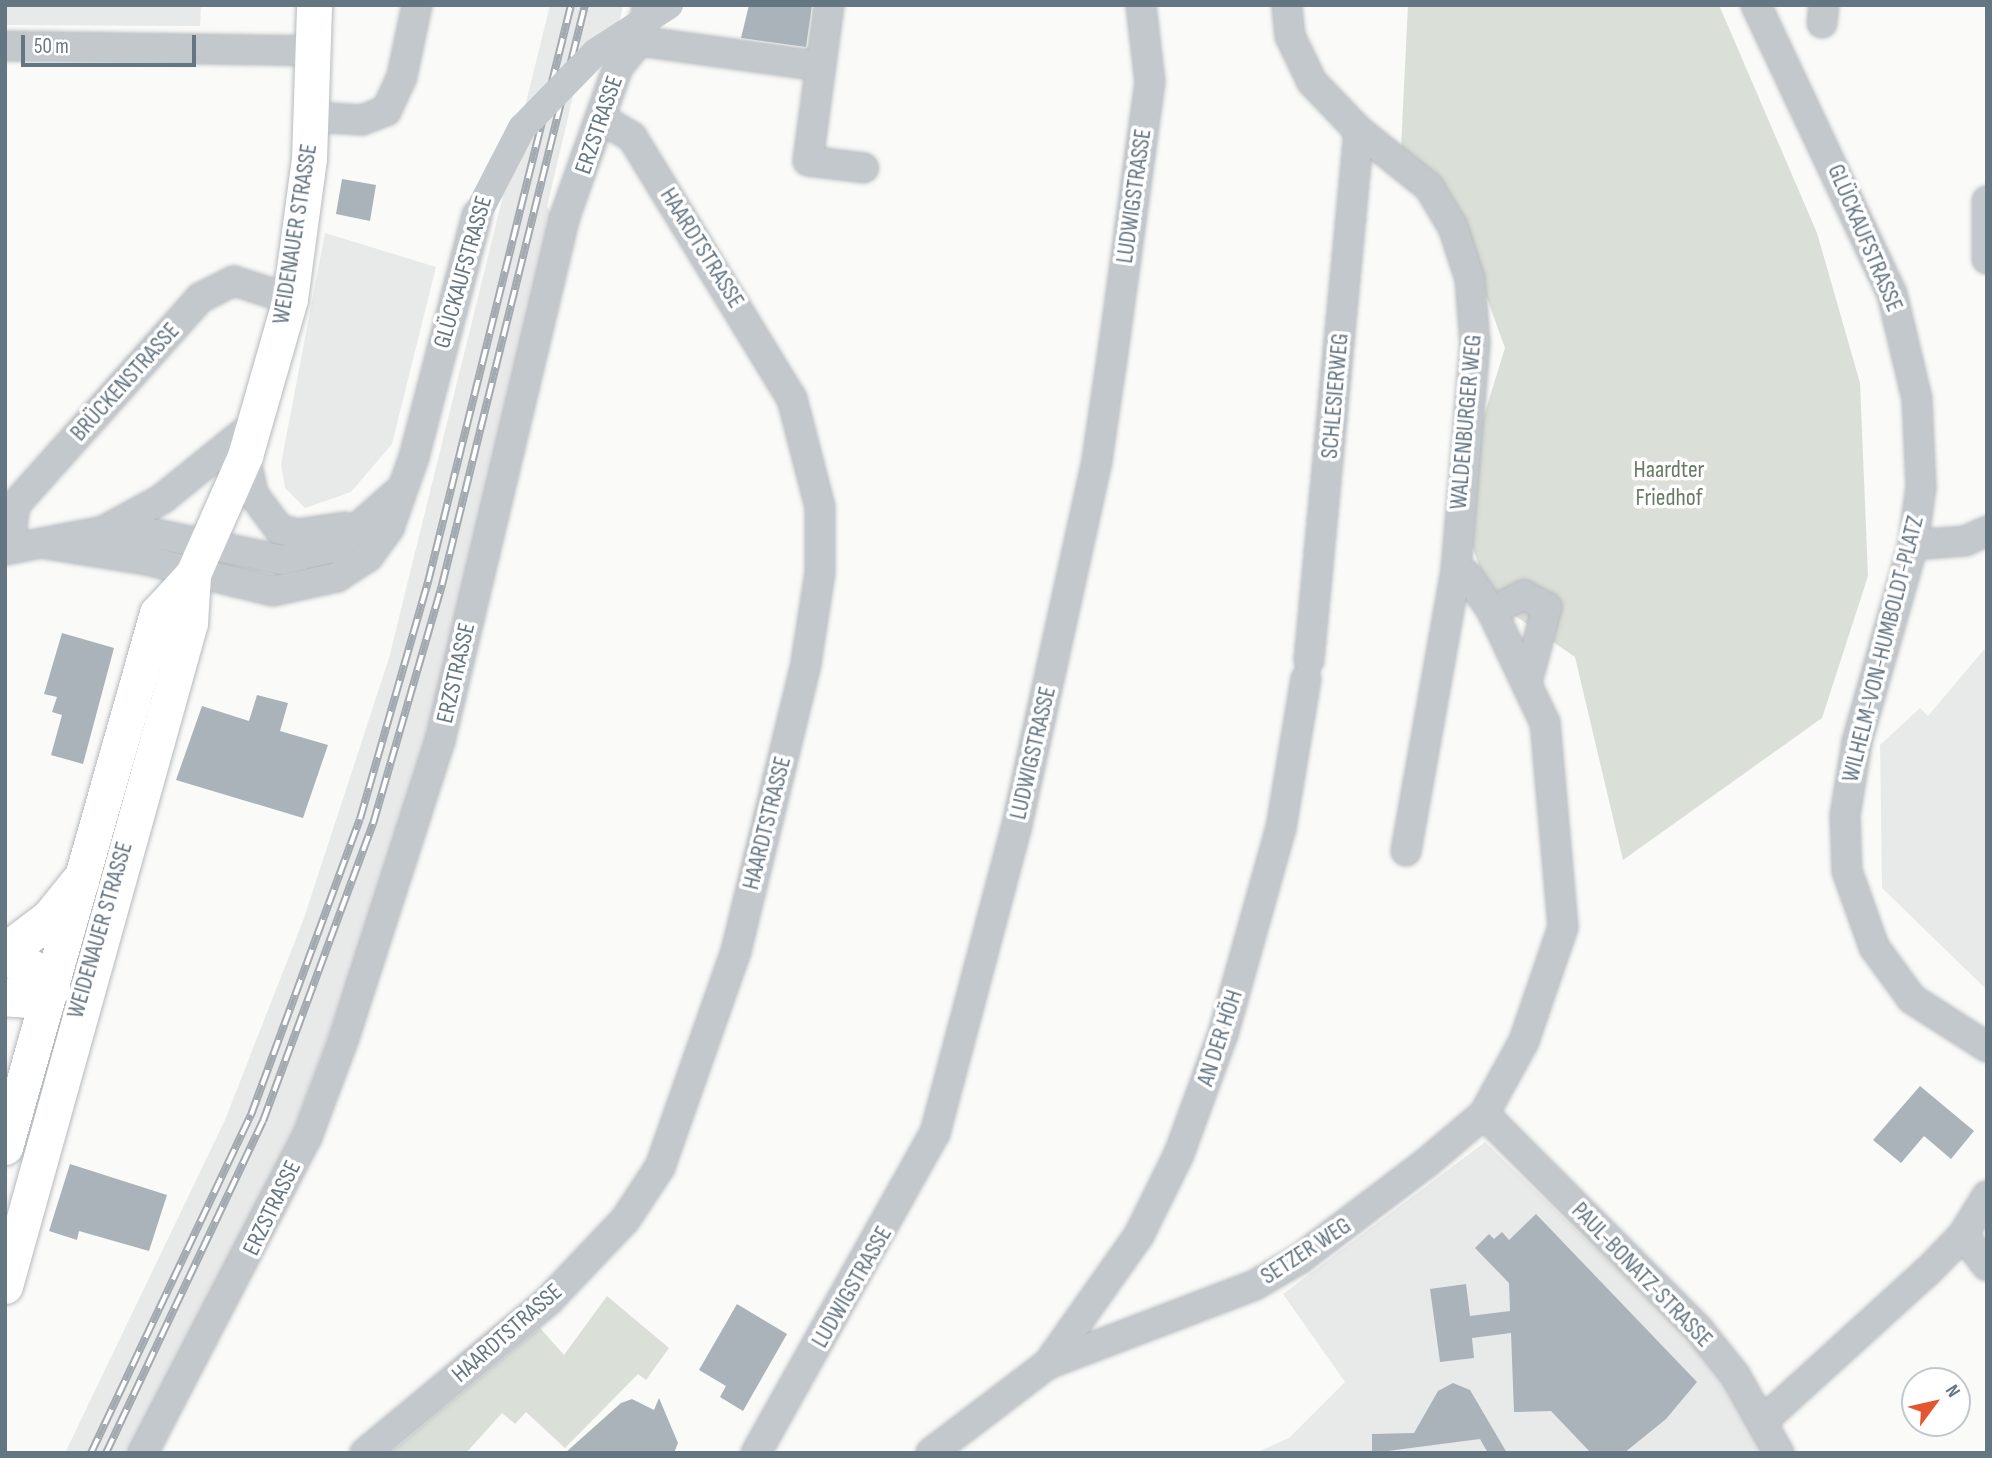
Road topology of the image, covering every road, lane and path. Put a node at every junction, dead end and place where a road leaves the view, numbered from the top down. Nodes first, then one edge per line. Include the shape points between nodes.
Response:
1 (314, 5) edge
2 (417, 5) edge
3 (648, 5) edge
4 (669, 5) edge
5 (830, 5) edge
6 (1141, 5) edge
7 (1287, 5) edge
8 (1756, 5) edge
9 (639, 41) junction
10 (5, 46) edge
11 (313, 51) junction
12 (819, 66) junction
13 (312, 117) junction
14 (604, 120) junction
15 (1359, 131) junction
16 (864, 168) dead end
17 (1987, 201) edge
18 (1987, 260) edge
19 (290, 299) junction
20 (251, 440) junction
21 (1921, 487) joint
22 (402, 488) junction
23 (371, 519) junction
24 (104, 531) junction
25 (1987, 531) edge
26 (46, 544) junction
27 (1913, 545) junction
28 (7, 549) edge
29 (198, 561) junction
30 (1456, 570) junction
31 (1492, 611) junction
32 (1308, 669) joint
33 (1528, 680) junction
34 (1406, 851) dead end
35 (80, 882) junction
36 (11, 950) edge
37 (66, 993) junction
38 (5, 997) edge
39 (1987, 1047) edge
40 (1484, 1114) junction
41 (5, 1147) edge
42 (1987, 1196) edge
43 (1963, 1235) junction
44 (1987, 1266) edge
45 (5, 1286) edge
46 (1048, 1364) junction
47 (1763, 1420) junction
48 (143, 1453) edge
49 (365, 1453) edge
50 (756, 1453) edge
51 (931, 1453) edge
52 (1779, 1453) edge

1 - 11 main road, WEIDENAUER STRASSE
2 - 13 street via 402,76 386,111 362,120
3 - 9 street
4 - 22 street, GLÜCKAUFSTRASSE, bridge via 596,52 560,86 522,128 495,174 470,234
5 - 12 street
6 - 50 street, LUDWIGSTRASSE via 1150,82 1097,460 1016,829 935,1133
7 - 15 street, WALDENBURGER WEG via 1290,36 1312,82
8 - 21 street, GLÜCKAUFSTRASSE via 1892,293 1917,399
9 - 12 street
9 - 14 street, ERZSTRASSE via 618,67
10 - 11 street
11 - 13 main road, WEIDENAUER STRASSE
12 - 16 street via 808,161
13 - 19 main road, WEIDENAUER STRASSE
14 - 48 street, ERZSTRASSE via 565,216 440,741 344,1038 307,1137
14 - 49 street, HAARDTSTRASSE via 632,137 792,399 820,507 820,573 806,663 736,951 660,1167 625,1220 549,1300
15 - 30 street, WALDENBURGER WEG via 1429,187 1453,227 1470,279 1475,343
15 - 32 street, SCHLESIERWEG
17 - 18 street
19 - 20 main road, WEIDENAUER STRASSE
19 - 28 street, BRÜCKENSTRASSE via 233,281 200,298 15,505
20 - 23 street, GLÜCKAUFSTRASSE via 253,494 279,529 327,533
20 - 24 street
20 - 29 main road, WEIDENAUER STRASSE
21 - 27 street, WILHELM-VON-HUMBOLDT-PLATZ
22 - 23 street, GLÜCKAUFSTRASSE
22 - 29 street, GLÜCKAUFSTRASSE via 389,528 369,557 337,577 273,591
23 - 29 street, GLÜCKAUFSTRASSE via 335,547 283,559
24 - 26 street
24 - 29 street via 156,534
25 - 27 street via 1965,541
26 - 28 street
26 - 29 street
27 - 39 street, WILHELM-VON-HUMBOLDT-PLATZ via 1857,742 1845,816 1847,871 1874,947 1900,984 1941,1021
29 - 35 main road, WEIDENAUER STRASSE via 157,613
29 - 37 main road, WEIDENAUER STRASSE via 190,623
30 - 31 street via 1467,575
30 - 34 street, WALDENBURGER WEG
31 - 33 street
31 - 33 street via 1524,595 1547,607
32 - 46 street, AN DER HÖH via 1281,828 1223,1034 1179,1154 1139,1235
33 - 40 street, SETZER WEG via 1545,723 1563,927 1524,1041
35 - 36 highway
35 - 37 main road, WEIDENAUER STRASSE
36 - 37 highway
37 - 38 highway via 32,999
37 - 41 main road, WEIDENAUER STRASSE
37 - 45 main road, WEIDENAUER STRASSE
40 - 46 street, SETZER WEG via 1317,1248 1255,1285
40 - 47 street, PAUL-BONATZ-STRASSE via 1699,1330
42 - 43 street
43 - 44 street
43 - 47 street
46 - 51 street, SETZER WEG
47 - 52 street, PAUL-BONATZ-STRASSE

